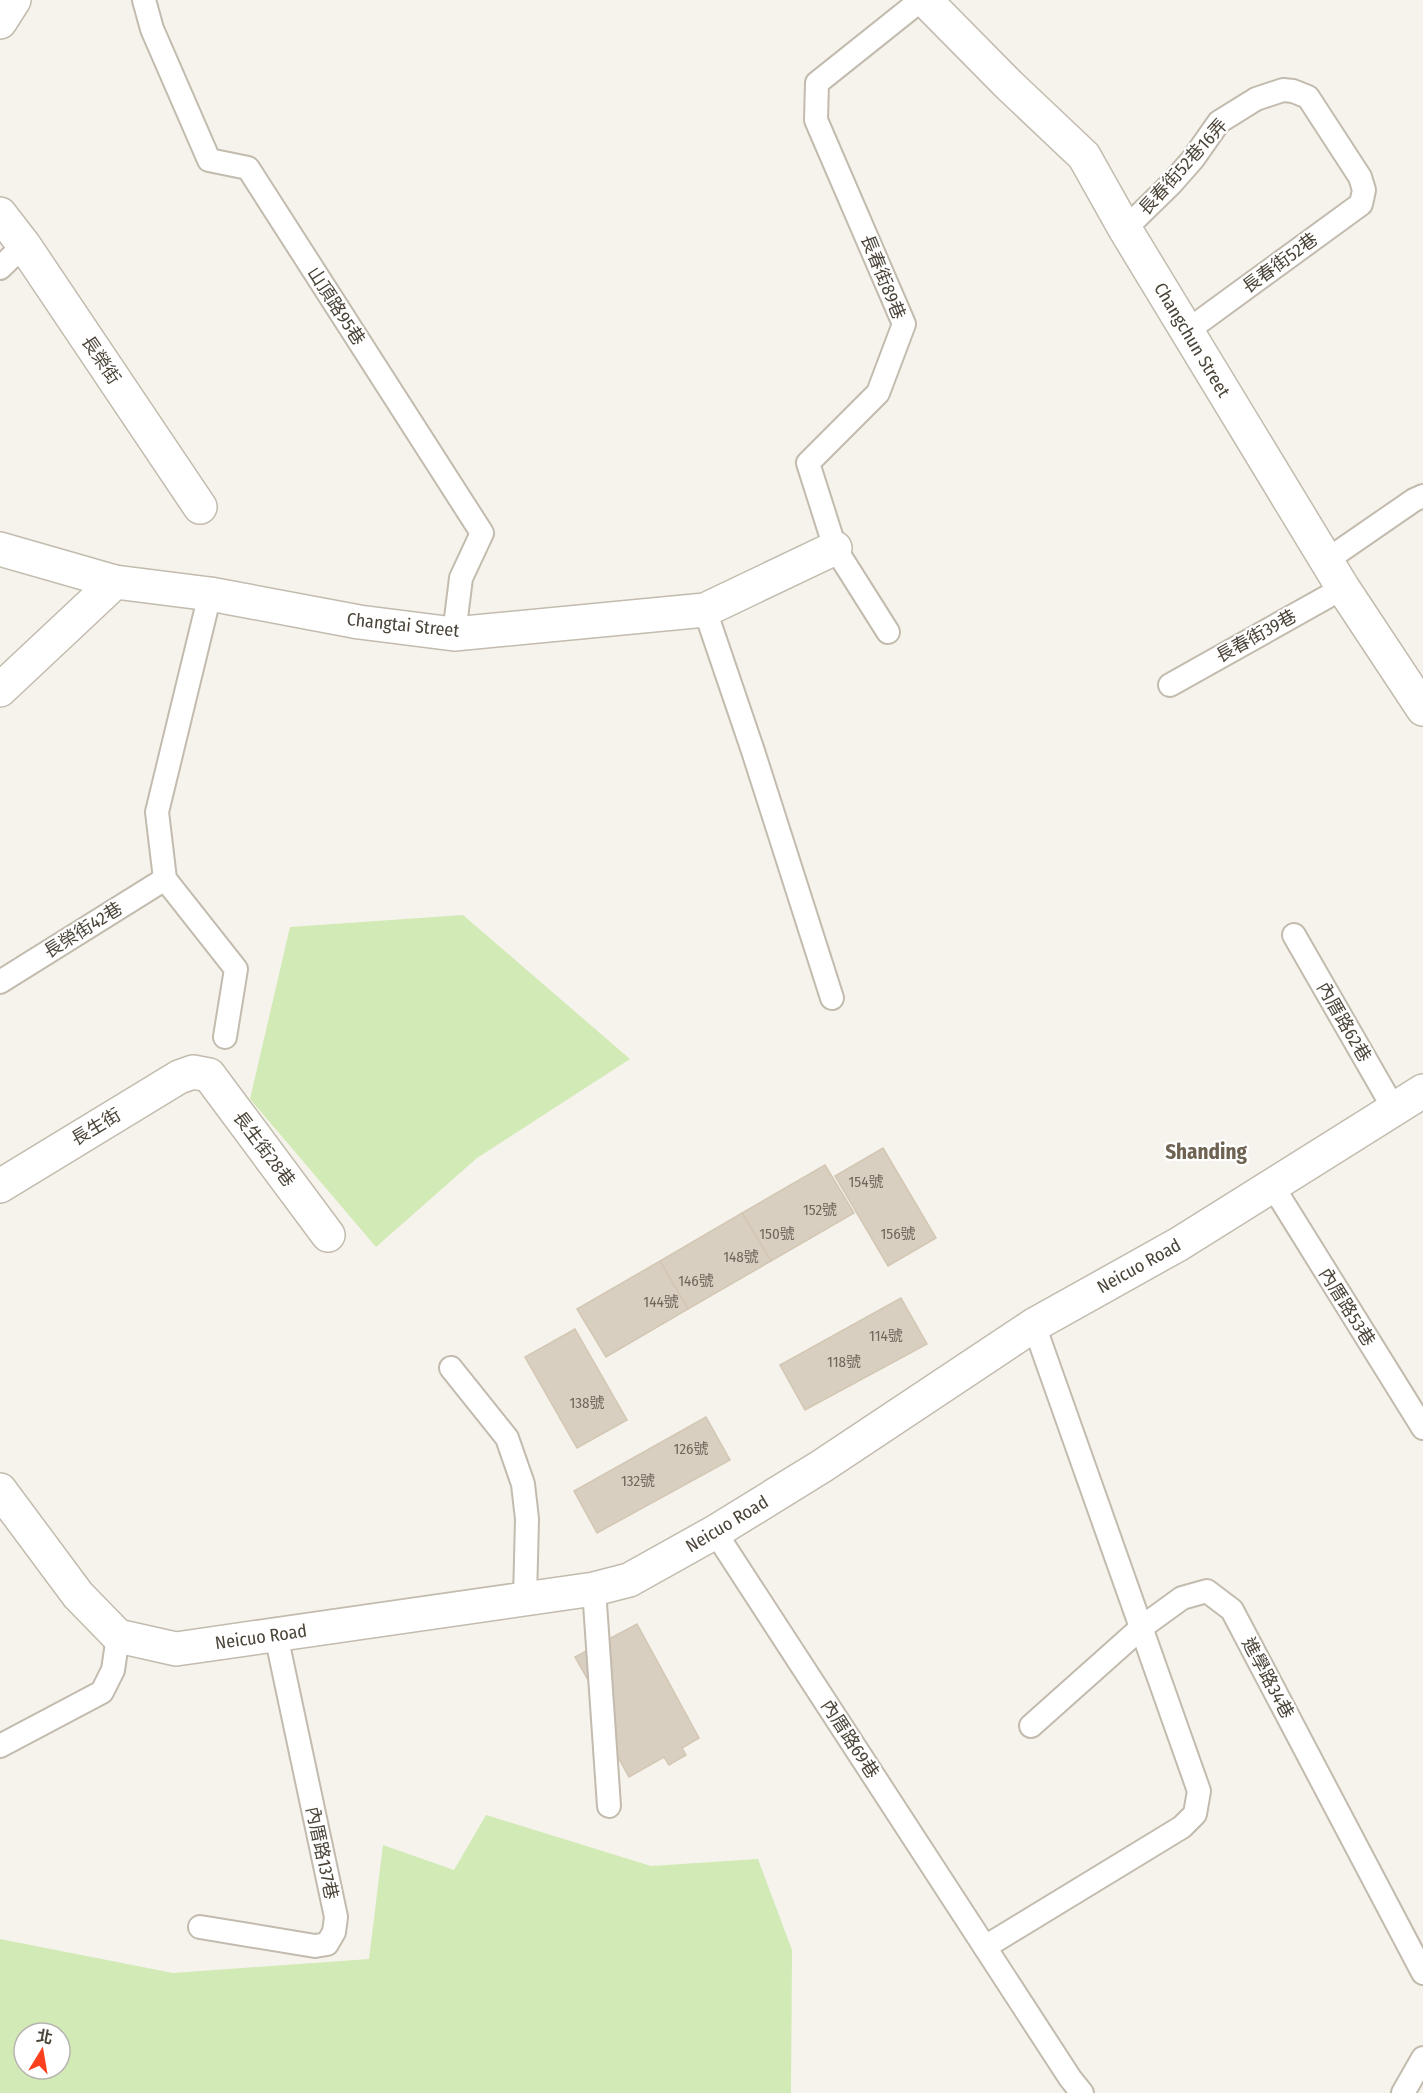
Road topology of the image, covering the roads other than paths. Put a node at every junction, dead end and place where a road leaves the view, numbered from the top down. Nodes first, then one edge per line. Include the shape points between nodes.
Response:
1 (14, 0) edge
2 (144, 0) edge
3 (923, 0) edge
4 (0, 22) edge
5 (1364, 190) joint
6 (0, 214) edge
7 (1125, 229) junction
8 (24, 245) junction
9 (0, 268) edge
10 (1187, 331) junction
11 (1423, 496) edge
12 (200, 507) dead end
13 (835, 548) junction
14 (0, 549) edge
15 (1327, 560) junction
16 (115, 582) junction
17 (1343, 588) junction
18 (210, 594) junction
19 (705, 610) junction
20 (888, 632) dead end
21 (454, 634) junction
22 (1170, 684) dead end
23 (0, 690) edge
24 (1423, 709) edge
25 (165, 879) junction
26 (1294, 935) dead end
27 (0, 982) edge
28 (832, 998) dead end
29 (225, 1037) dead end
30 (193, 1072) joint
31 (1423, 1091) edge
32 (1394, 1109) junction
33 (1272, 1185) junction
34 (0, 1186) edge
35 (328, 1235) dead end
36 (1034, 1325) junction
37 (450, 1368) dead end
38 (1423, 1428) edge
39 (0, 1490) edge
40 (715, 1532) junction
41 (594, 1589) junction
42 (525, 1599) junction
43 (1142, 1627) junction
44 (276, 1635) junction
45 (118, 1636) junction
46 (1031, 1726) dead end
47 (0, 1746) edge
48 (609, 1806) dead end
49 (200, 1928) dead end
50 (985, 1947) junction
51 (1423, 1973) edge
52 (1423, 2058) edge
53 (1082, 2093) edge
54 (1403, 2093) edge

1 - 4 street
2 - 21 lane, 山頂路95巷 via 152,29 208,160 248,168 482,533 462,578
3 - 7 street, Changchun Street via 1084,156
3 - 13 lane, 長春街89巷 via 817,83 816,120 904,324 878,393 808,463
5 - 7 lane, 長春街52巷16弄 via 1360,177 1308,97 1283,90 1256,99 1219,122 1172,184
5 - 10 lane, 長春街52巷 via 1362,204
6 - 8 street, 長榮街
7 - 10 street, Changchun Street
8 - 9 lane
8 - 12 street, 長榮街
10 - 15 street, Changchun Street
11 - 15 lane
13 - 19 street, Changtai Street
13 - 20 lane, 長春街89巷
14 - 16 street, Changtai Street
15 - 17 street, Changchun Street
16 - 18 street, Changtai Street
16 - 23 street
17 - 22 lane, 長春街39巷
17 - 24 street, Changchun Street
18 - 21 street, Changtai Street via 359,622
18 - 25 lane via 157,812
19 - 21 street, Changtai Street
19 - 28 lane
25 - 27 lane, 長榮街42巷
25 - 29 lane via 236,969
26 - 32 lane, 內厝路62巷
30 - 34 street, 長生街
30 - 35 street, 長生街28巷 via 209,1075
31 - 32 street, Neicuo Road
32 - 33 street, Neicuo Road
33 - 36 street, Neicuo Road via 1179,1244
33 - 38 lane, 內厝路53巷
36 - 40 street, Neicuo Road
36 - 43 lane
37 - 42 lane via 507,1438 523,1484 527,1519
39 - 45 street via 78,1595
40 - 41 street, Neicuo Road via 629,1580
40 - 50 lane, 內厝路69巷
41 - 42 street, Neicuo Road
41 - 48 lane
42 - 44 street, Neicuo Road
43 - 46 lane, 進學路34巷
43 - 50 lane via 1199,1791 1195,1814 1182,1827
43 - 51 lane, 進學路34巷 via 1182,1598 1207,1591 1232,1610
44 - 45 street, Neicuo Road via 176,1649
44 - 49 lane, 內厝路137巷 via 336,1917 334,1932 327,1944 315,1946
45 - 47 lane via 113,1670 102,1692
50 - 53 lane, 內厝路69巷
52 - 54 lane

